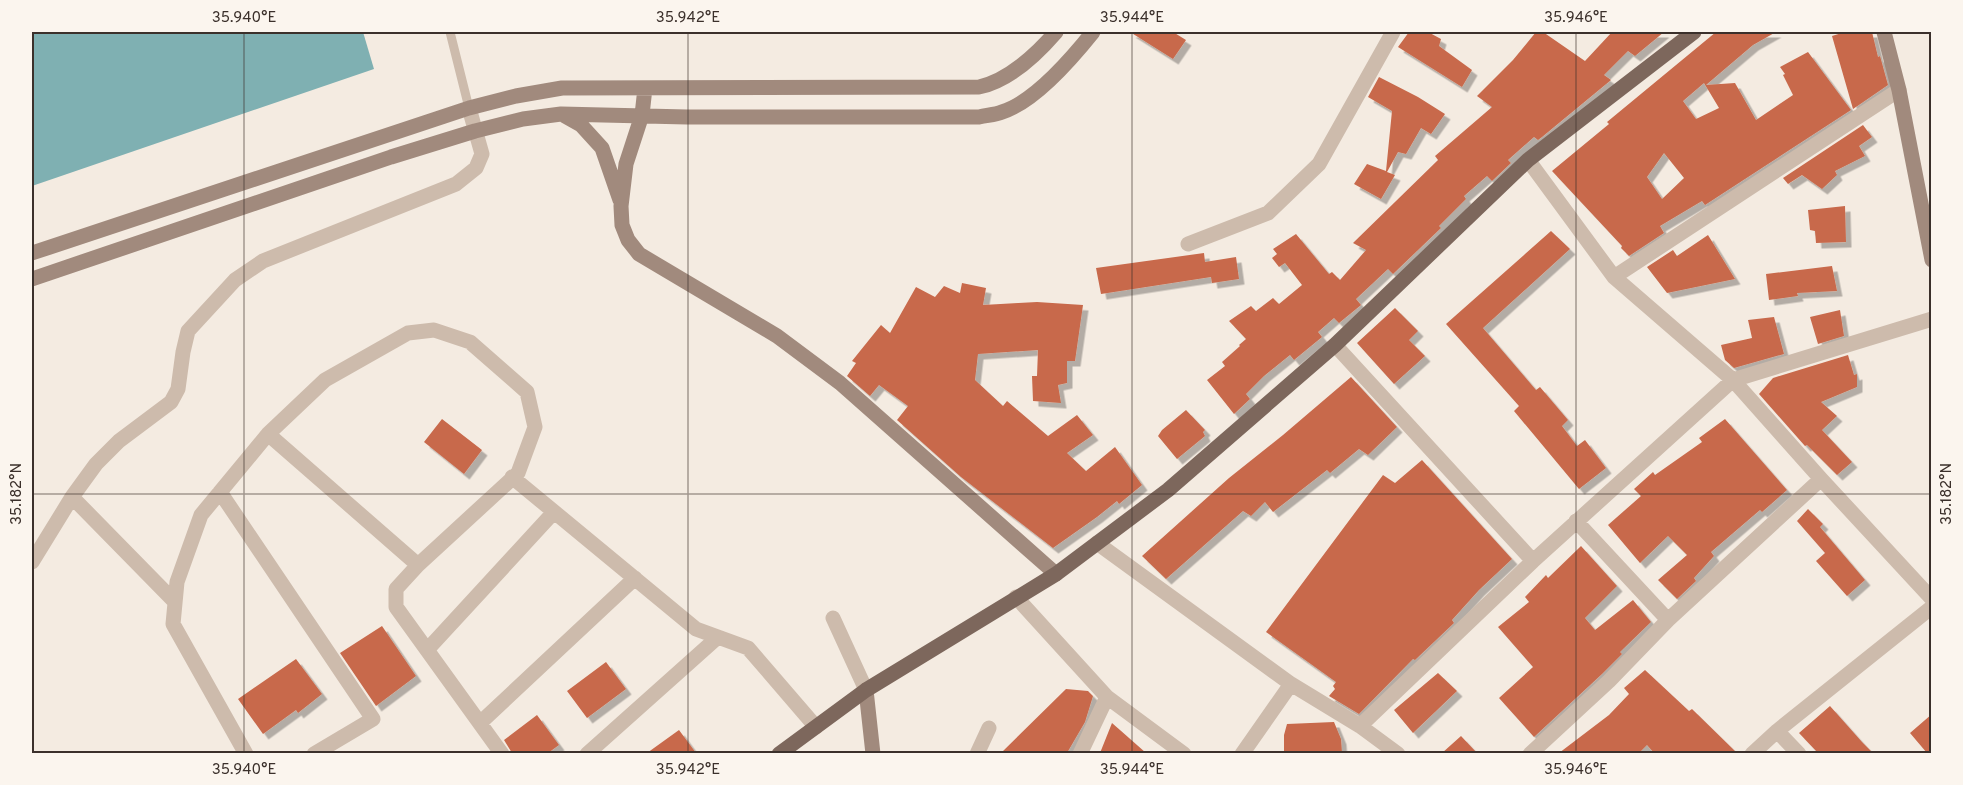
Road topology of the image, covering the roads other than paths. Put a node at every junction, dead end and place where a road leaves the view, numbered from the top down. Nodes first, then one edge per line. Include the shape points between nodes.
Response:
1 (450, 32) edge
2 (1056, 32) edge
3 (1094, 32) edge
4 (1393, 32) edge
5 (1694, 32) edge
6 (1884, 32) edge
7 (645, 88) junction
8 (1899, 90) junction
9 (469, 108) junction
10 (561, 114) junction
11 (642, 115) junction
12 (475, 131) junction
13 (1528, 160) junction
14 (621, 206) junction
15 (1188, 244) dead end
16 (32, 254) edge
17 (1932, 260) edge
18 (1614, 277) junction
19 (32, 279) edge
20 (1932, 319) edge
21 (1335, 345) junction
22 (1733, 380) junction
23 (268, 435) junction
24 (512, 477) junction
25 (1821, 479) junction
26 (220, 492) junction
27 (72, 497) junction
28 (554, 512) junction
29 (1576, 521) junction
30 (1097, 543) junction
31 (1533, 561) junction
32 (32, 562) edge
33 (418, 565) junction
34 (1056, 574) junction
35 (635, 578) junction
36 (1016, 597) junction
37 (1932, 599) edge
38 (175, 602) junction
39 (1932, 608) edge
40 (833, 618) dead end
41 (1668, 620) junction
42 (718, 637) junction
43 (427, 650) junction
44 (1291, 684) junction
45 (866, 690) junction
46 (1107, 697) junction
47 (480, 723) junction
48 (1360, 726) junction
49 (816, 728) junction
50 (989, 728) dead end
51 (1777, 731) junction
52 (246, 753) edge
53 (314, 753) edge
54 (502, 753) edge
55 (587, 753) edge
56 (779, 753) edge
57 (873, 753) edge
58 (976, 753) edge
59 (1080, 753) edge
60 (1184, 753) edge
61 (1242, 753) edge
62 (1398, 753) edge
63 (1530, 753) edge
64 (1752, 753) edge
65 (1799, 753) edge

1 - 9 lane
2 - 7 street via 1005,78 979,87
3 - 11 street via 1072,58 1025,100 1003,112 979,117
4 - 15 street via 1319,164 1268,213
5 - 13 main road
6 - 8 street
7 - 9 street via 562,88
7 - 11 street
8 - 17 street
8 - 18 street
9 - 12 street
9 - 16 street
10 - 11 street
10 - 12 street
10 - 14 street via 581,125 602,148
11 - 14 street via 626,165
12 - 19 street
12 - 27 street via 482,154 476,168 456,184 263,261 235,280 188,331 178,389 171,402 119,441
13 - 18 street
13 - 21 main road
14 - 34 street via 622,225 639,254 777,336 840,383
18 - 22 street
20 - 22 street
21 - 30 main road via 1168,490
21 - 31 street
22 - 25 street
22 - 29 street
23 - 24 street via 325,380 408,333 434,330 470,342 527,392 534,428 518,473
23 - 26 street
23 - 33 street
24 - 28 street
24 - 33 street
25 - 37 street
25 - 41 street
26 - 38 street via 201,515 177,582
26 - 53 street via 373,719
27 - 32 street
27 - 38 street
28 - 35 street
28 - 43 street
29 - 31 street
29 - 41 street
30 - 34 main road
30 - 44 street
31 - 48 street
33 - 43 street via 396,589 396,608
34 - 36 main road
35 - 42 street via 696,628
35 - 47 street
36 - 45 main road
36 - 46 street
38 - 52 street via 173,624
39 - 51 street
40 - 45 street
41 - 63 street
42 - 49 street via 748,648
42 - 55 street
43 - 47 street
44 - 48 street
44 - 61 street
45 - 49 main road
45 - 57 street
46 - 59 street
46 - 60 street
47 - 54 street
48 - 62 street
49 - 56 main road
50 - 58 street
51 - 64 street
51 - 65 street

